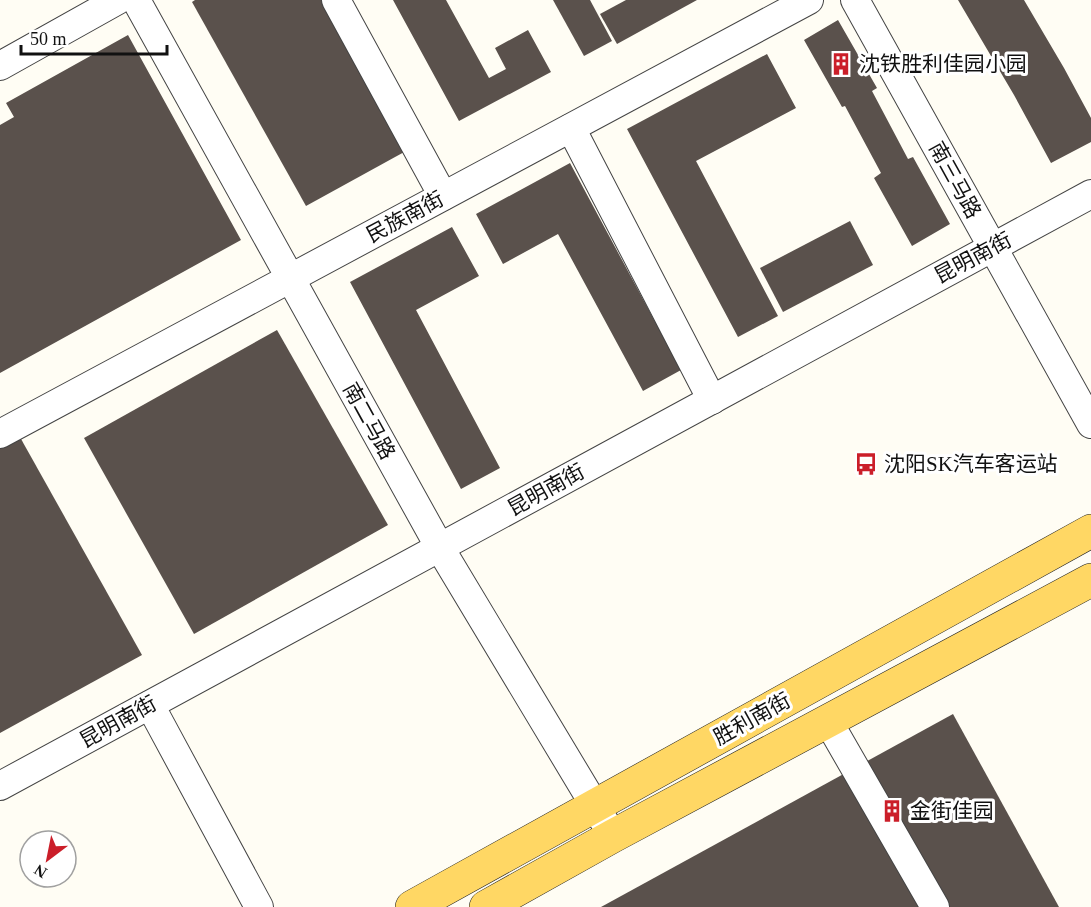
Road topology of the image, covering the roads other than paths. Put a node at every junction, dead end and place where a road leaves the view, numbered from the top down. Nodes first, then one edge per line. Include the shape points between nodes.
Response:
1 (118, 0) edge
2 (136, 0) edge
3 (336, 0) edge
4 (809, 0) edge
5 (855, 0) edge
6 (0, 66) edge
7 (571, 128) junction
8 (1091, 194) edge
9 (443, 196) junction
10 (993, 248) junction
11 (290, 278) junction
12 (712, 400) junction
13 (1091, 424) edge
14 (0, 434) edge
15 (1091, 531) edge
16 (440, 548) junction
17 (1091, 580) edge
18 (150, 705) junction
19 (828, 721) junction
20 (0, 786) edge
21 (596, 805) junction
22 (613, 836) junction
23 (259, 907) edge
24 (412, 907) edge
25 (486, 907) edge
26 (935, 907) edge

1 - 6 street
2 - 11 street, 南二马路
3 - 9 street
4 - 7 street, 民族南街
5 - 10 street, 南三马路
7 - 9 street, 民族南街
7 - 12 street
8 - 10 street, 昆明南街
9 - 11 street, 民族南街
10 - 12 street, 昆明南街
10 - 13 street, 南三马路
11 - 14 street, 民族南街
11 - 16 street, 南二马路
12 - 16 street, 昆明南街
15 - 21 main road, 胜利南街
16 - 18 street, 昆明南街
16 - 21 street, 南二马路
17 - 19 main road, 胜利南街
18 - 20 street, 昆明南街
18 - 23 street
19 - 22 main road, 胜利南街
19 - 26 street
21 - 22 street, 南二马路
21 - 24 main road, 胜利南街
22 - 25 main road, 胜利南街

